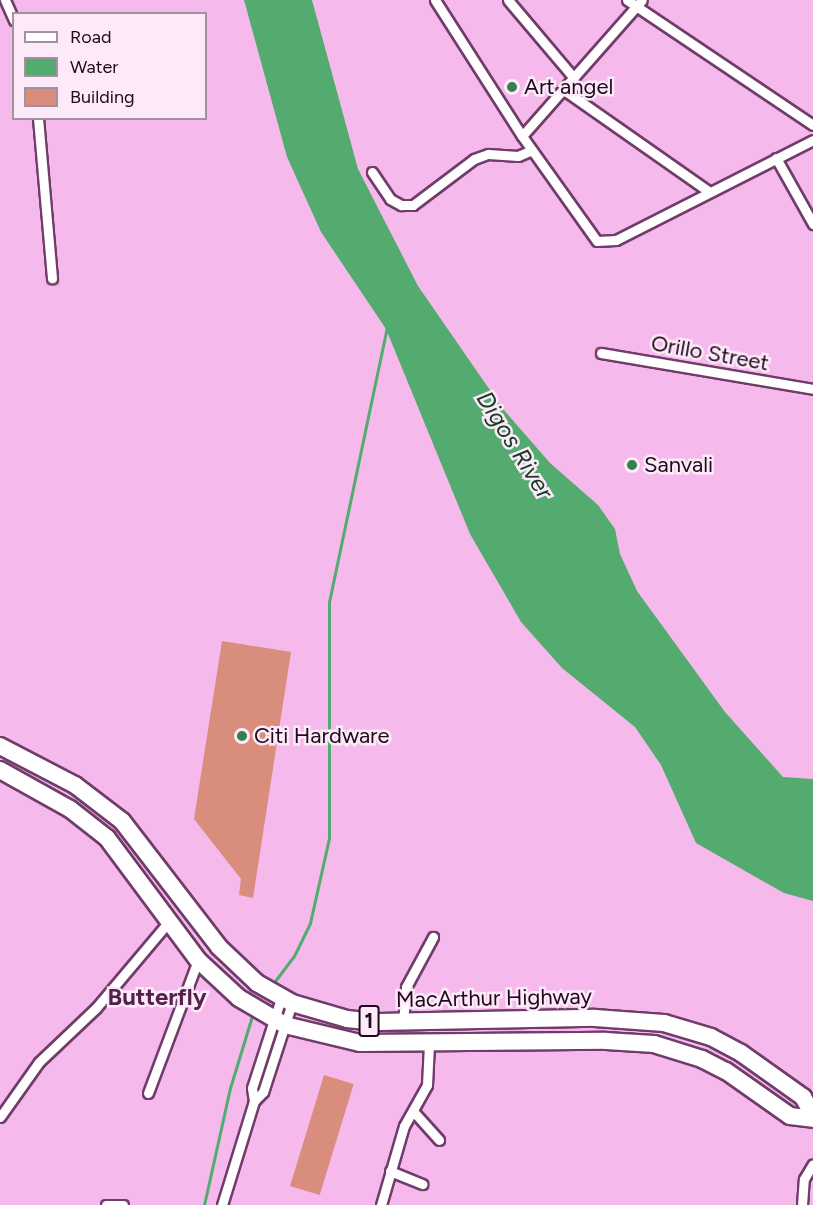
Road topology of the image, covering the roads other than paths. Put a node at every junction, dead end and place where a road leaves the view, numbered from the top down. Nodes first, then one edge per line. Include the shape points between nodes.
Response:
1 (4, 0) edge
2 (435, 0) edge
3 (508, 0) edge
4 (627, 0) edge
5 (638, 4) edge
6 (12, 16) edge
7 (574, 78) junction
8 (564, 90) junction
9 (38, 120) edge
10 (813, 125) edge
11 (522, 136) junction
12 (813, 140) edge
13 (532, 150) junction
14 (776, 158) junction
15 (372, 172) dead end
16 (708, 191) junction
17 (813, 224) edge
18 (52, 278) dead end
19 (601, 352) dead end
20 (813, 389) edge
21 (0, 746) edge
22 (0, 770) edge
23 (170, 920) junction
24 (433, 937) dead end
25 (198, 960) junction
26 (286, 1001) junction
27 (403, 1022) junction
28 (280, 1023) junction
29 (429, 1044) junction
30 (148, 1093) dead end
31 (413, 1111) junction
32 (0, 1117) edge
33 (813, 1117) edge
34 (439, 1140) dead end
35 (813, 1164) edge
36 (390, 1171) junction
37 (422, 1184) dead end
38 (106, 1205) edge
39 (123, 1205) edge
40 (222, 1205) edge
41 (381, 1205) edge
42 (802, 1205) edge

1 - 6 street
2 - 11 street
3 - 7 street
4 - 5 street
5 - 7 street
5 - 10 street
7 - 8 street
8 - 11 street
8 - 16 street
9 - 18 street
11 - 13 street
12 - 14 street
13 - 15 street via 518,156 488,154 474,159 413,205 401,205 390,199
13 - 16 street via 593,238 601,242 616,240
14 - 16 street
14 - 17 street
19 - 20 street, Orillo Street
21 - 26 highway, MacArthur Highway / 1 via 75,785 122,821 219,947 249,976
22 - 23 highway, MacArthur Highway / 1 via 40,789 90,823 122,855
23 - 25 highway, MacArthur Highway / 1
23 - 32 street via 96,1008 39,1062
24 - 27 street via 406,987
25 - 28 highway, MacArthur Highway / 1 via 239,998
25 - 30 street
26 - 27 highway, MacArthur Highway / 1 via 347,1019
26 - 28 street
27 - 33 highway, MacArthur Highway / 1 via 606,1018 674,1026 711,1037 741,1053 803,1097
28 - 29 highway, MacArthur Highway / 1 via 347,1042
28 - 40 street via 252,1088 254,1101
29 - 31 street via 427,1085
29 - 33 highway, MacArthur Highway / 1 via 654,1044 726,1071 790,1116
31 - 34 street
31 - 36 street via 404,1126
35 - 42 street via 804,1179
36 - 37 street
36 - 41 street
38 - 39 street

